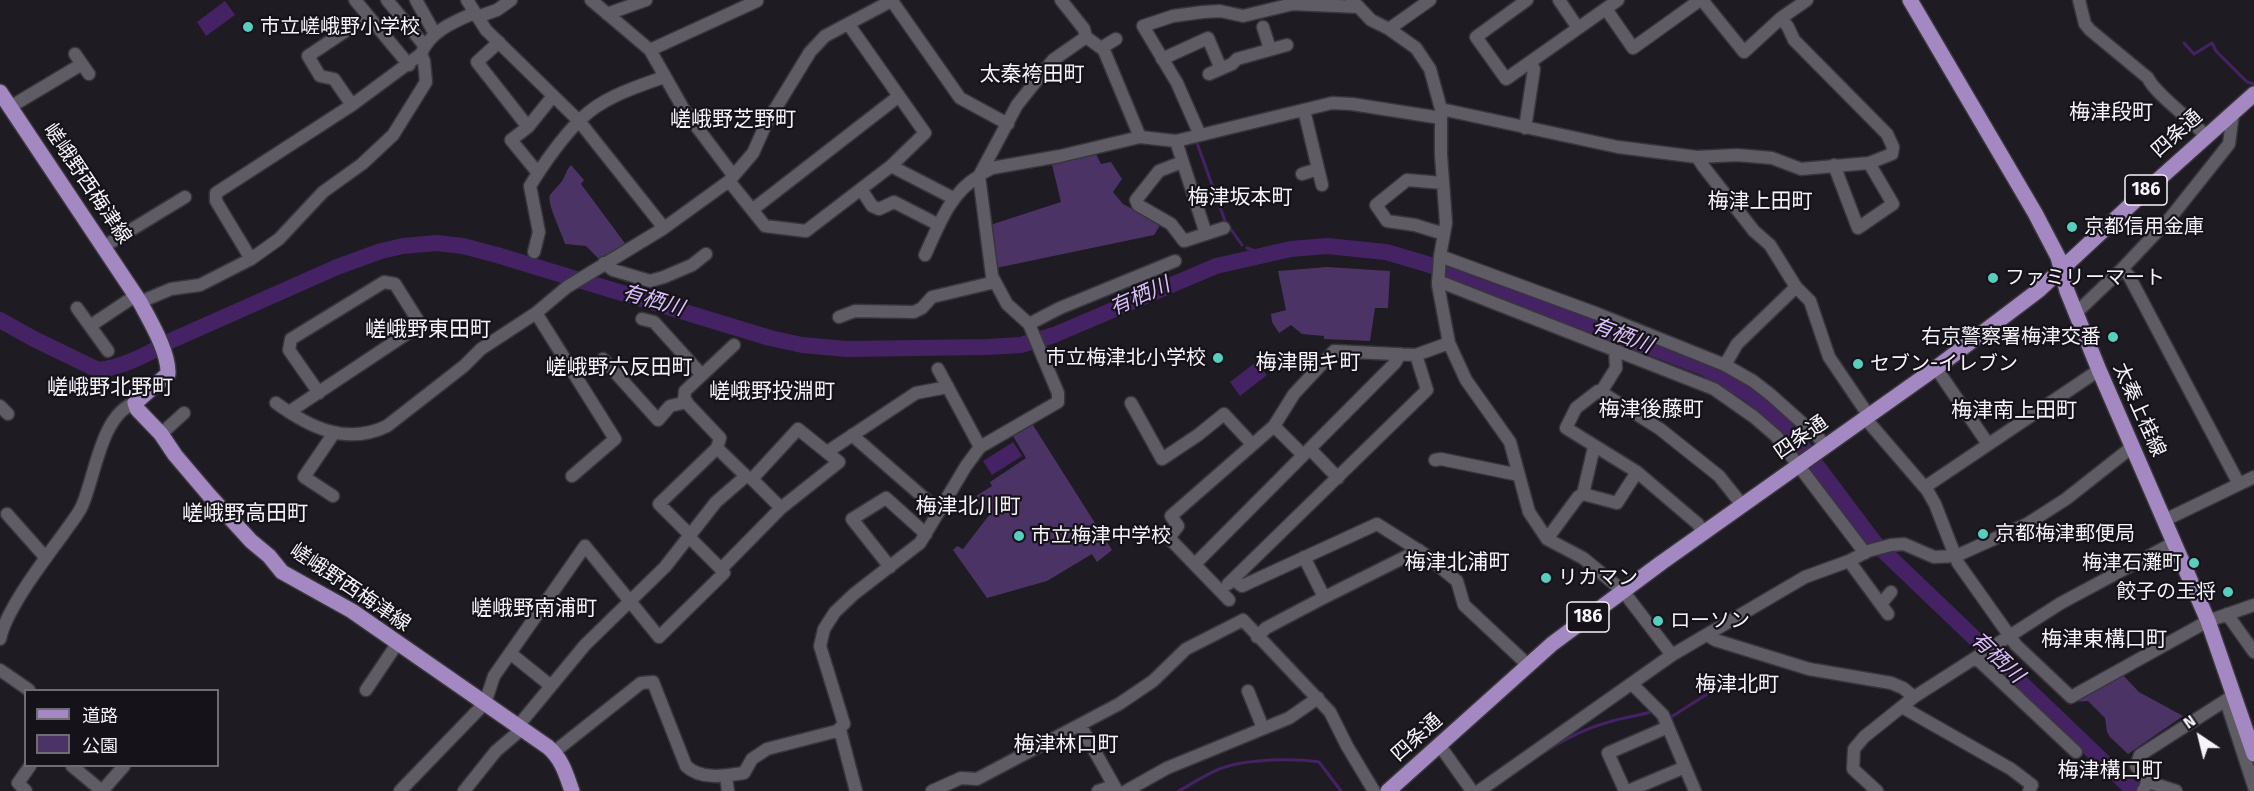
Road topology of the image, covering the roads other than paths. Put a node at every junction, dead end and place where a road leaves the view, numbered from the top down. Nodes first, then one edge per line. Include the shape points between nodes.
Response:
1 (355, 0) edge
2 (387, 0) edge
3 (416, 0) edge
4 (467, 0) edge
5 (511, 0) edge
6 (591, 0) edge
7 (646, 0) edge
8 (756, 0) edge
9 (893, 0) edge
10 (1061, 0) edge
11 (1430, 0) edge
12 (1527, 0) edge
13 (1559, 0) edge
14 (1618, 0) edge
15 (1701, 0) edge
16 (1807, 0) edge
17 (1910, 0) edge
18 (2079, 0) edge
19 (1355, 3) edge
20 (1606, 9) junction
21 (607, 14) junction
22 (475, 15) junction
23 (368, 16) junction
24 (1781, 18) junction
25 (849, 25) junction
26 (1263, 27) dead end
27 (1389, 28) junction
28 (1578, 28) junction
29 (435, 34) junction
30 (1086, 37) junction
31 (1116, 39) dead end
32 (499, 42) junction
33 (1287, 45) dead end
34 (1103, 48) junction
35 (1270, 49) junction
36 (423, 50) junction
37 (650, 50) junction
38 (1162, 59) junction
39 (1530, 62) junction
40 (82, 64) dead end
41 (409, 65) junction
42 (1221, 69) junction
43 (1209, 74) dead end
44 (664, 77) junction
45 (0, 92) edge
46 (2254, 94) edge
47 (553, 96) junction
48 (899, 96) junction
49 (2254, 103) edge
50 (352, 105) junction
51 (10, 107) junction
52 (1304, 110) junction
53 (1441, 113) junction
54 (2233, 113) junction
55 (579, 121) junction
56 (1008, 124) junction
57 (528, 127) junction
58 (1526, 128) junction
59 (2209, 133) junction
60 (1200, 135) junction
61 (1140, 137) junction
62 (1176, 141) junction
63 (2223, 152) junction
64 (1697, 157) junction
65 (1182, 162) junction
66 (1869, 163) junction
67 (1834, 165) junction
68 (891, 166) junction
69 (1318, 169) junction
70 (538, 173) junction
71 (1302, 174) dead end
72 (980, 175) junction
73 (731, 178) junction
74 (1443, 183) junction
75 (1322, 185) dead end
76 (861, 189) junction
77 (185, 197) dead end
78 (953, 198) junction
79 (752, 210) junction
80 (939, 225) junction
81 (664, 228) junction
82 (1224, 228) dead end
83 (1206, 234) junction
84 (1444, 234) junction
85 (103, 247) junction
86 (534, 252) dead end
87 (706, 254) dead end
88 (925, 255) dead end
89 (1440, 258) junction
90 (251, 259) junction
91 (1175, 261) dead end
92 (604, 263) junction
93 (2122, 268) junction
94 (2062, 270) junction
95 (1438, 279) junction
96 (995, 282) junction
97 (1796, 287) junction
98 (138, 299) junction
99 (77, 308) dead end
100 (536, 313) junction
101 (2076, 313) junction
102 (839, 317) dead end
103 (642, 319) dead end
104 (90, 326) junction
105 (1030, 328) junction
106 (1449, 343) junction
107 (734, 345) dead end
108 (1615, 349) junction
109 (108, 351) dead end
110 (1400, 354) junction
111 (1416, 355) junction
112 (603, 358) dead end
113 (1725, 365) junction
114 (1936, 368) junction
115 (938, 369) dead end
116 (2098, 370) junction
117 (702, 375) junction
118 (948, 387) junction
119 (1601, 392) junction
120 (319, 393) junction
121 (687, 402) junction
122 (135, 403) junction
123 (276, 403) dead end
124 (1131, 403) dead end
125 (289, 412) junction
126 (184, 413) dead end
127 (1867, 417) junction
128 (1274, 426) junction
129 (334, 433) junction
130 (161, 434) junction
131 (852, 435) junction
132 (1252, 444) junction
133 (1988, 444) junction
134 (981, 447) junction
135 (1594, 447) junction
136 (2132, 447) junction
137 (717, 448) junction
138 (1822, 449) junction
139 (827, 452) junction
140 (1307, 452) junction
141 (1435, 460) dead end
142 (1801, 464) junction
143 (1637, 472) junction
144 (1519, 475) junction
145 (572, 476) dead end
146 (749, 477) junction
147 (2254, 477) edge
148 (1338, 478) junction
149 (2239, 484) junction
150 (1925, 487) junction
151 (1583, 494) junction
152 (333, 496) dead end
153 (1743, 506) junction
154 (781, 508) junction
155 (939, 511) junction
156 (7, 514) dead end
157 (2165, 520) junction
158 (927, 534) junction
159 (1703, 534) junction
160 (689, 536) junction
161 (1547, 539) junction
162 (2175, 542) junction
163 (1419, 550) junction
164 (1867, 552) junction
165 (1956, 556) junction
166 (1304, 557) junction
167 (46, 558) junction
168 (1849, 561) junction
169 (1195, 564) junction
170 (890, 567) junction
171 (721, 569) junction
172 (1233, 579) junction
173 (1623, 591) junction
174 (1892, 592) dead end
175 (1324, 597) junction
176 (630, 603) junction
177 (1881, 603) junction
178 (2254, 605) edge
179 (1888, 614) dead end
180 (2227, 614) junction
181 (2208, 621) junction
182 (1707, 635) junction
183 (2009, 635) junction
184 (1257, 637) junction
185 (0, 639) edge
186 (398, 645) junction
187 (2254, 652) edge
188 (510, 653) junction
189 (1672, 655) junction
190 (1977, 658) junction
191 (1528, 665) junction
192 (0, 670) edge
193 (1632, 684) junction
194 (551, 686) junction
195 (28, 689) edge
196 (366, 690) dead end
197 (1248, 691) dead end
198 (1914, 697) junction
199 (1318, 698) junction
200 (2230, 698) junction
201 (485, 702) junction
202 (1902, 707) junction
203 (1080, 725) junction
204 (520, 727) junction
205 (842, 727) junction
206 (1668, 727) junction
207 (1263, 728) junction
208 (1440, 746) junction
209 (554, 752) junction
210 (2076, 752) dead end
211 (2254, 754) edge
212 (29, 767) edge
213 (74, 767) edge
214 (122, 767) edge
215 (1685, 767) junction
216 (726, 776) junction
217 (2145, 787) edge
218 (2254, 788) edge
219 (1119, 789) edge
220 (2034, 789) edge
221 (26, 791) edge
222 (102, 791) edge
223 (400, 791) edge
224 (464, 791) edge
225 (572, 791) edge
226 (728, 791) edge
227 (856, 791) edge
228 (932, 791) edge
229 (1098, 791) edge
230 (1374, 791) edge
231 (1388, 791) edge
232 (1472, 791) edge
233 (1479, 791) edge
234 (1627, 791) edge
235 (1695, 791) edge
236 (1877, 791) edge
237 (2176, 791) edge

1 - 23 street
2 - 36 street
3 - 29 street
4 - 22 street
5 - 22 street via 497,10
6 - 21 street
7 - 21 street
8 - 37 street
9 - 25 street
9 - 56 street via 960,98
10 - 30 street
11 - 27 street
12 - 39 street via 1476,37 1506,79
13 - 28 street
14 - 20 street
15 - 20 street via 1634,48
15 - 24 street via 1744,52
16 - 24 street
17 - 94 main road, 太秦上桂線 via 2035,213
18 - 59 street via 2090,30
19 - 27 street via 1371,20
19 - 38 street via 1293,4 1243,16 1220,11 1173,16 1143,26
20 - 28 street
21 - 37 street
22 - 29 street via 449,24
22 - 32 street
23 - 41 street
23 - 50 street via 308,56 320,75 334,79
24 - 66 street via 1794,40 1891,139 1892,154
25 - 48 street
25 - 73 street via 825,36 810,52 753,153
26 - 35 street
27 - 53 street via 1416,48 1430,69
28 - 39 street
29 - 36 street
30 - 34 street
30 - 56 street via 1053,60 1017,105
31 - 34 street
32 - 47 street
32 - 57 street via 477,62
33 - 35 street
34 - 61 street
35 - 42 street via 1237,58
36 - 41 street
36 - 90 street via 426,82 393,135 323,192 279,239
37 - 44 street
38 - 42 street via 1208,38
38 - 60 street via 1191,110
39 - 58 street via 1534,69
40 - 51 street
41 - 50 street
42 - 43 street
44 - 55 street via 613,98
44 - 73 street
45 - 51 main road, 嵯峨野西梅津線
46 - 54 main road, 四条通 / 186
47 - 55 street
47 - 57 street
48 - 68 street via 925,134
48 - 79 street
49 - 54 main road, 四条通 / 186
50 - 90 street via 216,193 216,201
51 - 85 main road, 嵯峨野西梅津線
52 - 53 street via 1332,103
52 - 60 street
52 - 69 street
53 - 58 street
53 - 74 street
54 - 59 main road, 四条通 / 186
54 - 63 street via 2229,144
55 - 70 street
55 - 81 street
56 - 72 street
57 - 70 street via 512,140
58 - 64 street via 1618,147
59 - 63 street via 2221,144
59 - 94 main road, 四条通 / 186
60 - 62 street
61 - 62 street
61 - 72 street via 992,168
62 - 65 street
63 - 93 street via 2171,217
64 - 67 street via 1772,158 1801,169
64 - 97 street via 1770,245
65 - 83 street
65 - 83 street via 1159,171 1136,200 1138,206 1171,224 1184,241
66 - 67 street
66 - 67 street via 1893,204 1858,228
68 - 76 street
68 - 78 street
69 - 71 street
69 - 75 street
70 - 86 street via 530,186 539,232
72 - 78 street
72 - 96 street
73 - 79 street
73 - 81 street
74 - 84 street
74 - 84 street via 1407,180 1376,205 1387,221
76 - 79 street via 806,231 765,226
76 - 80 street via 872,206 879,209 894,202
77 - 85 street
78 - 80 street
80 - 88 street
81 - 92 street
82 - 83 street
84 - 89 street
85 - 98 main road, 嵯峨野西梅津線
87 - 92 street via 664,278 650,280 613,270
89 - 95 street
89 - 113 street via 1598,311
90 - 98 street via 200,285
91 - 105 street via 1060,309
92 - 100 street
93 - 101 street
93 - 149 street
94 - 101 main road, 太秦上桂線
94 - 114 main road, 四条通 / 186
95 - 106 street
95 - 108 street
96 - 102 street via 932,297 914,312 855,311
96 - 105 street via 1007,304
97 - 113 street via 1737,344
97 - 127 street via 1810,301 1833,364
98 - 104 street
98 - 122 main road, 嵯峨野西梅津線 via 156,334 168,374
99 - 104 street
100 - 129 street via 482,349 387,426 356,434
100 - 145 street via 615,439
101 - 116 main road, 太秦上桂線
103 - 117 street via 654,322
104 - 109 street
105 - 134 street via 1058,393 1058,402
106 - 111 street
106 - 144 street via 1466,380 1510,442
107 - 117 street
108 - 119 street via 1616,368
108 - 142 street via 1714,388 1776,436
110 - 111 street
110 - 128 street via 1334,351 1294,394
110 - 140 street
111 - 148 street via 1427,390
112 - 121 street via 658,420 670,406
113 - 138 street via 1771,395 1818,438
114 - 127 main road, 四条通 / 186
114 - 133 street
115 - 118 street
116 - 133 street
116 - 136 main road, 太秦上桂線
117 - 121 street via 685,391
118 - 131 street via 916,393
118 - 134 street
119 - 135 street via 1576,408 1566,428
119 - 153 street via 1660,429 1711,469
120 - 120 street via 417,327 417,319 395,284 384,282 291,339 289,350
120 - 125 street
121 - 137 street via 720,438
122 - 130 main road, 嵯峨野西梅津線
122 - 167 street via 126,406 114,420 81,509
123 - 125 street
124 - 132 street via 1162,459 1224,414
125 - 129 street via 311,426
126 - 130 street
127 - 138 main road, 四条通 / 186
127 - 150 street
128 - 132 street
128 - 140 street
129 - 152 street via 304,477
130 - 186 main road, 嵯峨野西梅津線 via 209,495 282,572 352,611
131 - 139 street
131 - 155 street
132 - 169 street via 1171,516 1178,526 1169,538
133 - 150 street
134 - 155 street
135 - 143 street
135 - 151 street
136 - 157 main road, 太秦上桂線
136 - 165 street via 2027,524
137 - 146 street
137 - 160 street via 659,504
138 - 142 main road, 四条通 / 186
139 - 146 street via 798,429
139 - 154 street via 839,462
140 - 148 street
140 - 169 street
141 - 144 street
142 - 153 main road, 四条通 / 186
142 - 164 street
143 - 151 street via 1617,503
143 - 159 street via 1698,524
144 - 161 street via 1529,512
146 - 154 street
146 - 160 street via 716,502
147 - 149 street
148 - 172 street
149 - 157 street
150 - 165 street
151 - 161 street
153 - 159 main road, 四条通 / 186
154 - 171 street
155 - 158 street
156 - 167 street
157 - 162 main road, 太秦上桂線
158 - 170 street
158 - 170 street via 886,498 852,519
159 - 173 main road, 四条通 / 186
160 - 171 street
160 - 176 street
161 - 173 street via 1583,558
162 - 181 main road, 太秦上桂線
162 - 183 street
163 - 166 street via 1377,524
163 - 175 street
163 - 191 street via 1457,581 1464,605
164 - 165 street via 1904,544 1934,556
164 - 168 street
165 - 183 street
166 - 172 street via 1242,586
166 - 175 street
167 - 185 street via 10,613
168 - 177 street
168 - 182 street via 1805,577
169 - 172 street via 1224,596
170 - 205 street via 854,594 824,629 820,646
171 - 176 street via 724,573 659,637
173 - 189 street
173 - 191 main road, 四条通 / 186
174 - 177 street
175 - 184 street via 1266,628
176 - 188 street via 585,546
176 - 194 street via 585,645
177 - 179 street
178 - 180 street
180 - 181 street
180 - 187 street
181 - 183 street via 2071,697
181 - 200 main road, 太秦上桂線
182 - 189 street
182 - 198 street via 1809,669 1891,683
183 - 190 street
184 - 199 street
184 - 203 street via 1243,620 1186,649 1153,681 1119,705
186 - 196 street
186 - 201 main road, 嵯峨野西梅津線
188 - 194 street
188 - 201 street via 494,676
189 - 193 street
190 - 198 street
190 - 210 street
191 - 208 main road, 四条通 / 186
192 - 195 street
193 - 206 street via 1663,715
193 - 233 street
194 - 204 street
197 - 207 street
198 - 202 street
199 - 207 street via 1289,718
199 - 230 street via 1330,712
200 - 211 main road, 太秦上桂線
200 - 217 street via 2140,755 2136,766
200 - 218 street
201 - 204 main road, 嵯峨野西梅津線
201 - 223 street
202 - 220 street via 2011,769
202 - 236 street via 1854,749 1853,770
203 - 219 street
203 - 228 street via 977,779 961,778
204 - 209 main road, 嵯峨野西梅津線
204 - 224 street
205 - 216 street via 767,749 752,759 744,773
205 - 227 street
206 - 215 street
206 - 234 street via 1608,753
207 - 219 street
208 - 231 main road, 四条通 / 186
208 - 232 street
209 - 216 street via 641,682 653,682 686,766 694,774
209 - 225 main road, 嵯峨野西梅津線
212 - 221 street via 18,783
213 - 222 street
214 - 222 street
215 - 234 street
215 - 235 street
216 - 226 street
217 - 237 street
219 - 229 street

